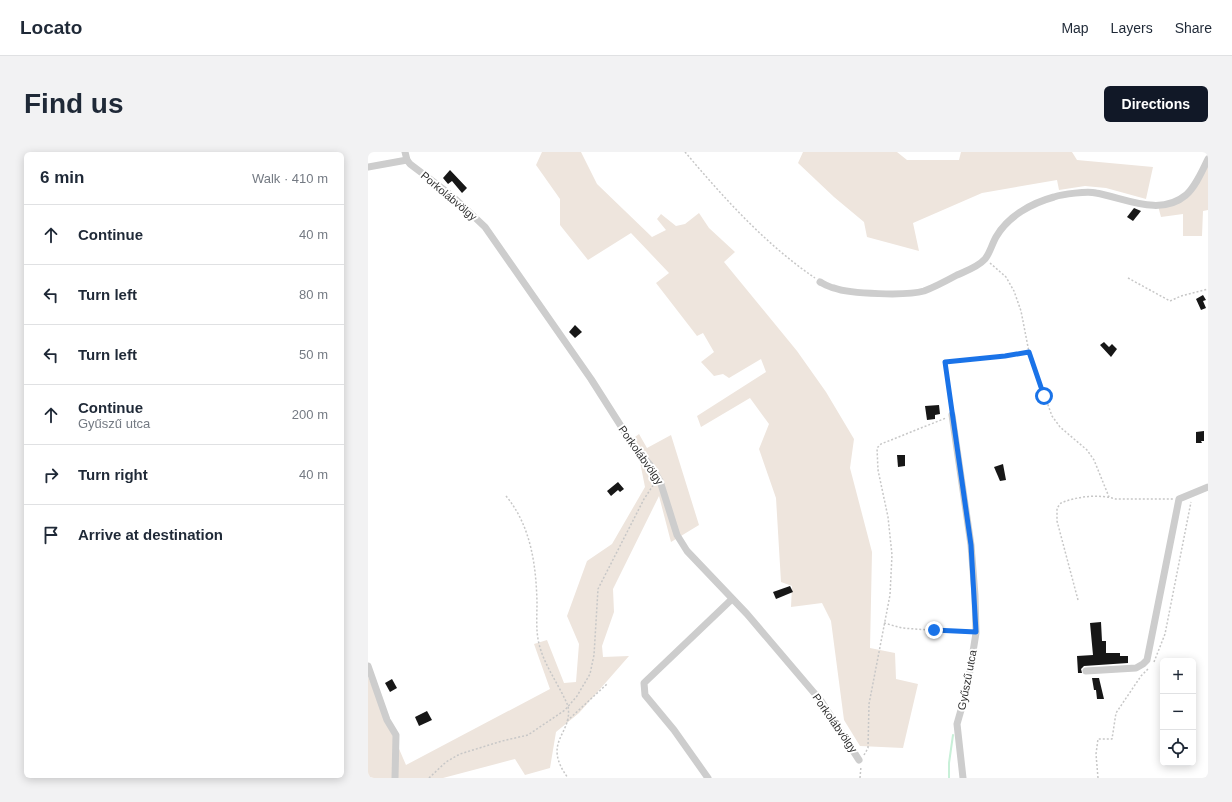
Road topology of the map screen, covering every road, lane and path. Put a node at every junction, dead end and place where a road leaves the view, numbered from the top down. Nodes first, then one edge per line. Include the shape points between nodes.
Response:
1 (405, 152) edge
2 (685, 152) edge
3 (1208, 159) edge
4 (407, 160) junction
5 (368, 167) edge
6 (985, 259) junction
7 (1128, 278) dead end
8 (820, 282) joint
9 (1208, 289) edge
10 (1029, 352) junction
11 (952, 415) junction
12 (659, 478) junction
13 (1208, 487) edge
14 (506, 496) dead end
15 (1109, 497) junction
16 (1179, 499) junction
17 (732, 599) junction
18 (1078, 600) dead end
19 (884, 623) junction
20 (976, 634) junction
21 (368, 666) edge
22 (1086, 671) dead end
23 (607, 684) dead end
24 (568, 706) junction
25 (566, 723) junction
26 (860, 760) junction
27 (396, 778) edge
28 (429, 778) edge
29 (568, 778) edge
30 (708, 778) edge
31 (860, 778) edge
32 (963, 778) edge

1 - 4 street
2 - 8 path via 712,184 781,254
3 - 6 street via 1187,194 1176,202 1165,205 1140,204 1094,192 1056,196 1035,204 1017,214 1006,225 996,237
4 - 5 street
4 - 12 street, Porkolábvölgy via 451,195 485,227 591,379 633,445
6 - 8 street via 977,266 924,291 914,293 858,292 835,289
6 - 10 path via 1006,276 1014,290
7 - 9 path via 1170,301
10 - 11 path via 945,362
10 - 15 path via 1052,416 1060,427 1087,450 1094,460
11 - 19 path via 881,444 877,448 878,470 888,517 892,555 890,595
11 - 20 street, Gyűszű utca via 971,545
12 - 17 street, Porkolábvölgy via 677,535 687,551
12 - 24 path via 644,499 598,589 594,655 590,674
13 - 16 street
14 - 24 path via 523,523 531,548 538,640 543,656
15 - 16 path
15 - 18 path via 1069,500 1057,508 1060,535
16 - 22 street via 1147,660 1136,668
17 - 26 street, Porkolábvölgy via 821,701
17 - 30 street via 644,683 645,695
19 - 20 path via 902,628
19 - 26 path via 870,704 868,748
20 - 32 street, Gyűszű utca via 967,689 957,724
21 - 27 street via 381,705 396,735
23 - 25 path
24 - 25 path
24 - 28 path via 528,735 460,754 446,762
25 - 29 path via 557,749 561,768
26 - 31 path

